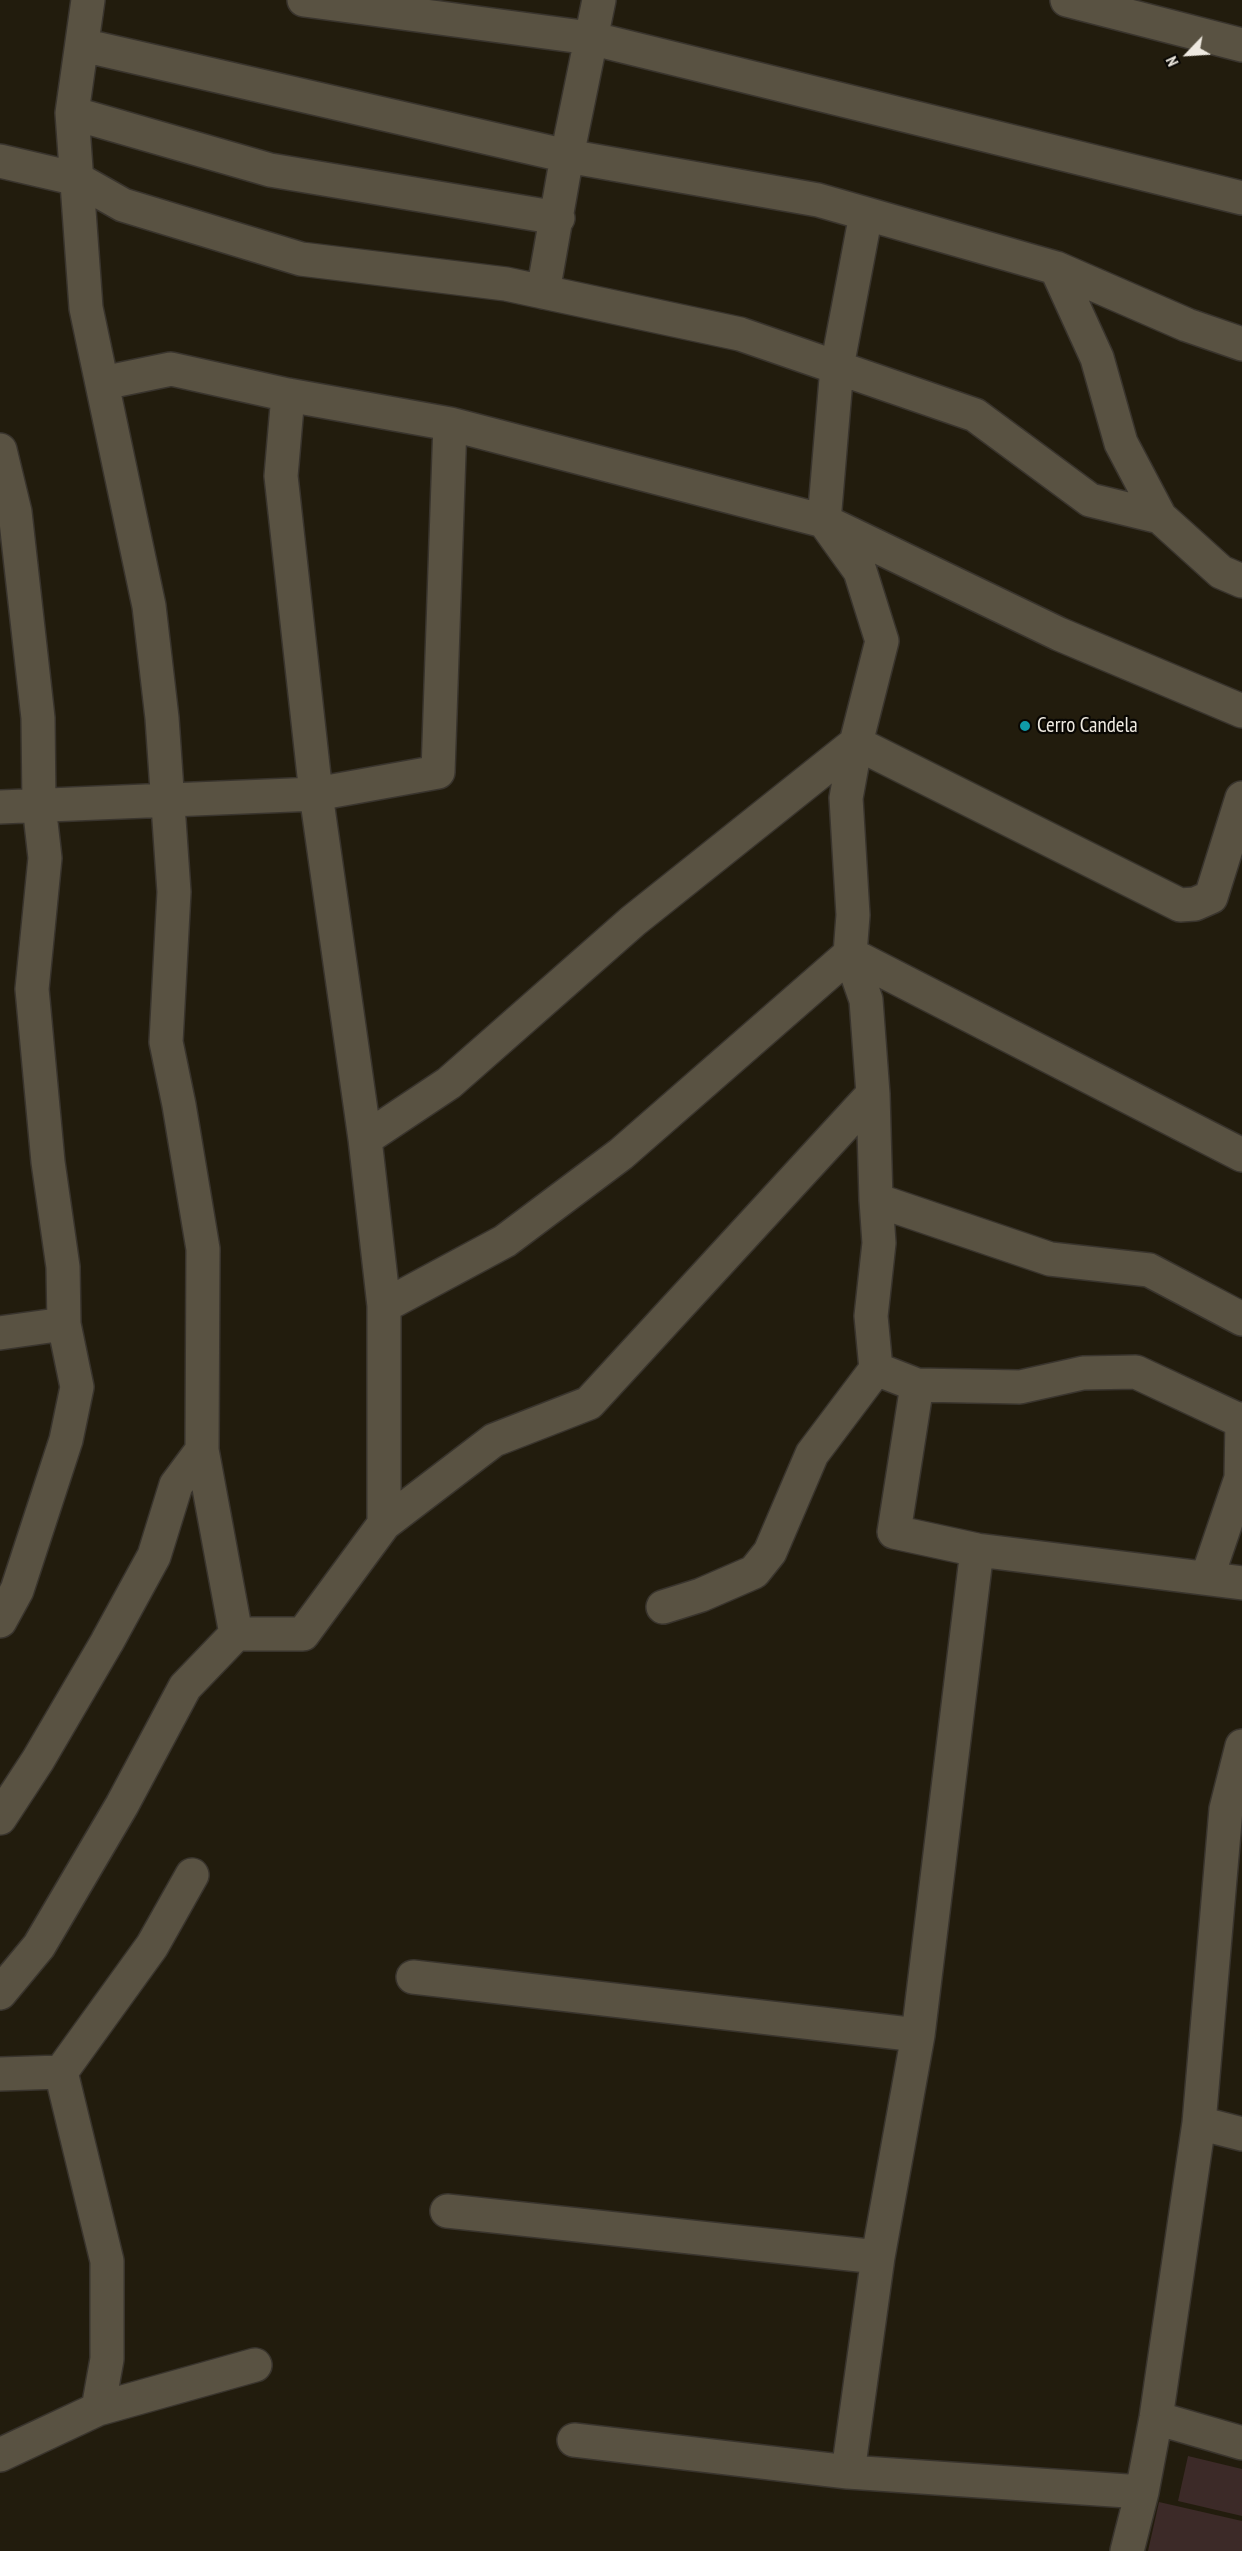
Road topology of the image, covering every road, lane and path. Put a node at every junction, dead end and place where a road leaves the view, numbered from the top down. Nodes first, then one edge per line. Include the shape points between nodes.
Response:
1 (88, 0) edge
2 (304, 0) edge
3 (599, 0) edge
4 (1067, 0) edge
5 (590, 38) junction
6 (82, 45) junction
7 (1242, 45) edge
8 (72, 113) junction
9 (567, 156) junction
10 (0, 161) edge
11 (77, 179) junction
12 (1242, 198) edge
13 (866, 214) junction
14 (558, 218) junction
15 (1056, 268) junction
16 (543, 292) junction
17 (1242, 344) edge
18 (837, 367) junction
19 (103, 383) junction
20 (288, 395) junction
21 (450, 424) junction
22 (0, 450) edge
23 (1160, 517) junction
24 (824, 521) junction
25 (1242, 581) edge
26 (1242, 711) edge
27 (856, 744) junction
28 (315, 794) junction
29 (1242, 798) edge
30 (167, 801) junction
31 (39, 805) junction
32 (0, 807) edge
33 (850, 954) junction
34 (873, 1094) junction
35 (365, 1139) junction
36 (1242, 1155) edge
37 (876, 1200) junction
38 (384, 1306) junction
39 (1242, 1319) edge
40 (64, 1324) junction
41 (0, 1333) edge
42 (876, 1369) junction
43 (917, 1385) junction
44 (1242, 1420) edge
45 (202, 1450) junction
46 (384, 1524) junction
47 (977, 1550) junction
48 (1208, 1578) junction
49 (1242, 1583) edge
50 (663, 1607) dead end
51 (0, 1621) edge
52 (236, 1634) junction
53 (1242, 1746) edge
54 (1234, 1811) edge
55 (0, 1818) edge
56 (192, 1875) dead end
57 (413, 1977) dead end
58 (0, 1993) edge
59 (918, 2035) junction
60 (61, 2072) junction
61 (0, 2074) edge
62 (1199, 2123) junction
63 (1242, 2134) edge
64 (447, 2211) dead end
65 (878, 2257) junction
66 (255, 2365) dead end
67 (98, 2409) junction
68 (1156, 2418) junction
69 (574, 2440) dead end
70 (1242, 2443) edge
71 (0, 2455) edge
72 (848, 2472) junction
73 (1142, 2492) junction
74 (1127, 2551) edge

1 - 6 street
2 - 5 street
3 - 5 street
4 - 7 street
5 - 9 street
5 - 12 street
6 - 8 street
6 - 9 street
8 - 11 street
8 - 14 street via 270,170
9 - 13 street via 818,200
9 - 14 street
10 - 11 street
11 - 16 street via 123,205 301,259
11 - 19 street via 86,308
13 - 15 street
13 - 18 street
14 - 16 street
15 - 17 street via 1187,325
15 - 23 street via 1097,358 1121,443
16 - 18 street via 740,334
18 - 23 street via 975,415 1090,500
18 - 24 street
19 - 20 street via 171,369
19 - 30 street via 149,606
20 - 21 street
20 - 28 street via 281,476
21 - 24 street
21 - 28 street via 438,772
22 - 31 street via 15,512 38,718
23 - 25 street via 1221,572
24 - 26 street via 1059,634
24 - 27 street via 860,571 882,641
27 - 29 street via 1180,905 1210,897
27 - 33 street via 846,798 853,915
27 - 35 street via 633,921 449,1083
28 - 30 street
28 - 35 street
30 - 31 street
30 - 45 street via 174,892 166,1042 202,1249
31 - 32 street
31 - 40 street via 45,858 32,989 48,1162 63,1267
33 - 34 street via 866,1000
33 - 36 street
33 - 38 street via 621,1154 505,1241
34 - 37 street
34 - 46 street via 589,1403 494,1440
35 - 38 street
37 - 39 street via 1050,1259 1149,1270
37 - 42 street via 879,1243 871,1316
38 - 46 street
40 - 41 street
40 - 51 street via 77,1387 66,1440 17,1590
42 - 43 street
42 - 50 street via 812,1454 770,1551 754,1572
43 - 44 street via 1020,1387 1083,1373 1136,1372
43 - 47 street via 894,1532
44 - 48 street via 1241,1478
45 - 52 street
45 - 55 street via 176,1485 154,1556 107,1642
46 - 52 street via 303,1634
47 - 48 street
47 - 59 street
48 - 49 street
52 - 58 street via 185,1688 39,1946
53 - 54 street
54 - 62 street
56 - 60 street via 152,1946
57 - 59 street
59 - 65 street
60 - 61 street
60 - 67 street via 107,2261 107,2359
62 - 63 street
62 - 68 street
64 - 65 street
65 - 72 street
66 - 67 street
67 - 71 street
68 - 70 street
68 - 73 street
69 - 72 street
72 - 73 street
73 - 74 street

